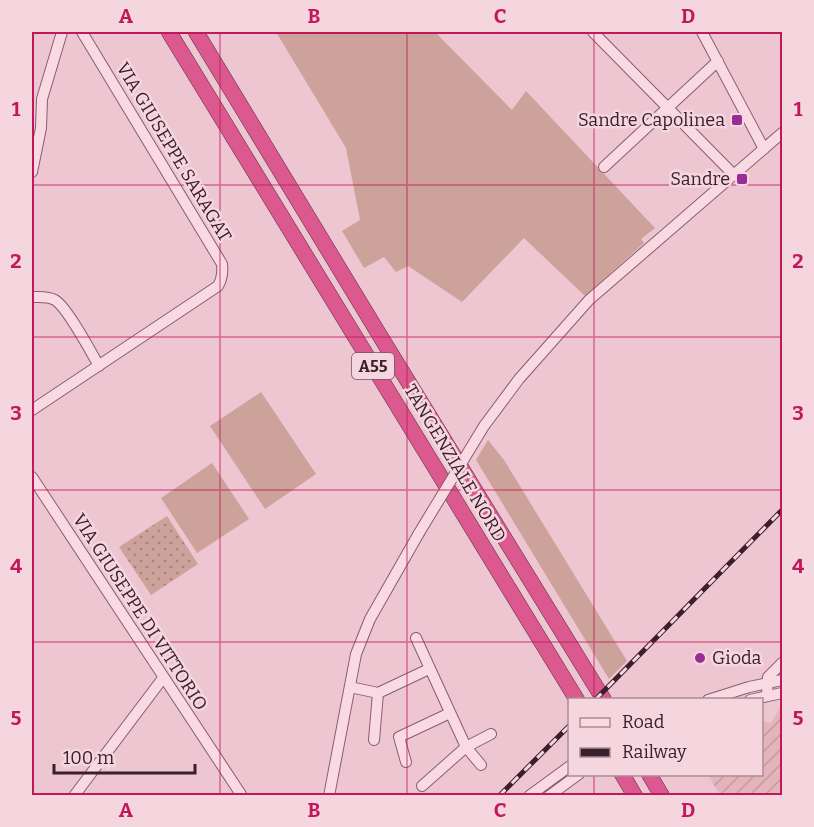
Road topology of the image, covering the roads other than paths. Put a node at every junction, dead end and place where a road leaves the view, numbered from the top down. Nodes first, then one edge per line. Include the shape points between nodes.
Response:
1 (62, 32) edge
2 (82, 32) edge
3 (169, 32) edge
4 (196, 32) edge
5 (593, 32) edge
6 (702, 32) edge
7 (718, 61) junction
8 (668, 108) junction
9 (783, 133) edge
10 (764, 149) junction
11 (604, 167) dead end
12 (32, 172) edge
13 (734, 175) junction
14 (32, 297) edge
15 (99, 366) junction
16 (32, 410) edge
17 (32, 477) edge
18 (416, 638) dead end
19 (783, 663) edge
20 (429, 669) junction
21 (163, 678) junction
22 (783, 680) edge
23 (767, 683) junction
24 (350, 687) junction
25 (378, 693) junction
26 (783, 693) edge
27 (766, 695) junction
28 (576, 698) edge
29 (603, 698) edge
30 (712, 698) edge
31 (754, 698) edge
32 (450, 713) junction
33 (491, 734) dead end
34 (374, 740) dead end
35 (466, 747) junction
36 (406, 762) dead end
37 (481, 765) dead end
38 (568, 767) edge
39 (576, 776) edge
40 (623, 776) edge
41 (650, 776) edge
42 (422, 786) dead end
43 (74, 795) edge
44 (242, 795) edge
45 (329, 795) edge
46 (529, 795) edge
47 (549, 795) edge
48 (635, 795) edge
49 (662, 795) edge

1 - 12 street via 42,99
2 - 15 street, VIA GIUSEPPE SARAGAT via 223,269 218,285
3 - 28 highway, TANGENZIALE NORD / A55
4 - 29 highway, TANGENZIALE NORD / A55
5 - 8 street
6 - 7 street
7 - 8 street
7 - 10 street
8 - 11 street
8 - 13 street
9 - 10 street
10 - 13 street
13 - 24 street, bridge via 585,304 533,361 484,426 363,635
14 - 15 street via 56,300
15 - 16 street, VIA GIUSEPPE SARAGAT
17 - 21 street, VIA GIUSEPPE DI VITTORIO
18 - 20 street
19 - 23 street
20 - 25 street
20 - 32 street
21 - 43 street
21 - 44 street, VIA GIUSEPPE DI VITTORIO
22 - 23 street
23 - 27 street
23 - 30 street
24 - 25 street
24 - 45 street
25 - 34 street
26 - 27 street
27 - 31 street
32 - 35 street
32 - 36 street via 399,737
33 - 35 street
35 - 37 street
35 - 42 street
38 - 46 street
39 - 47 street
40 - 48 highway
41 - 49 highway

